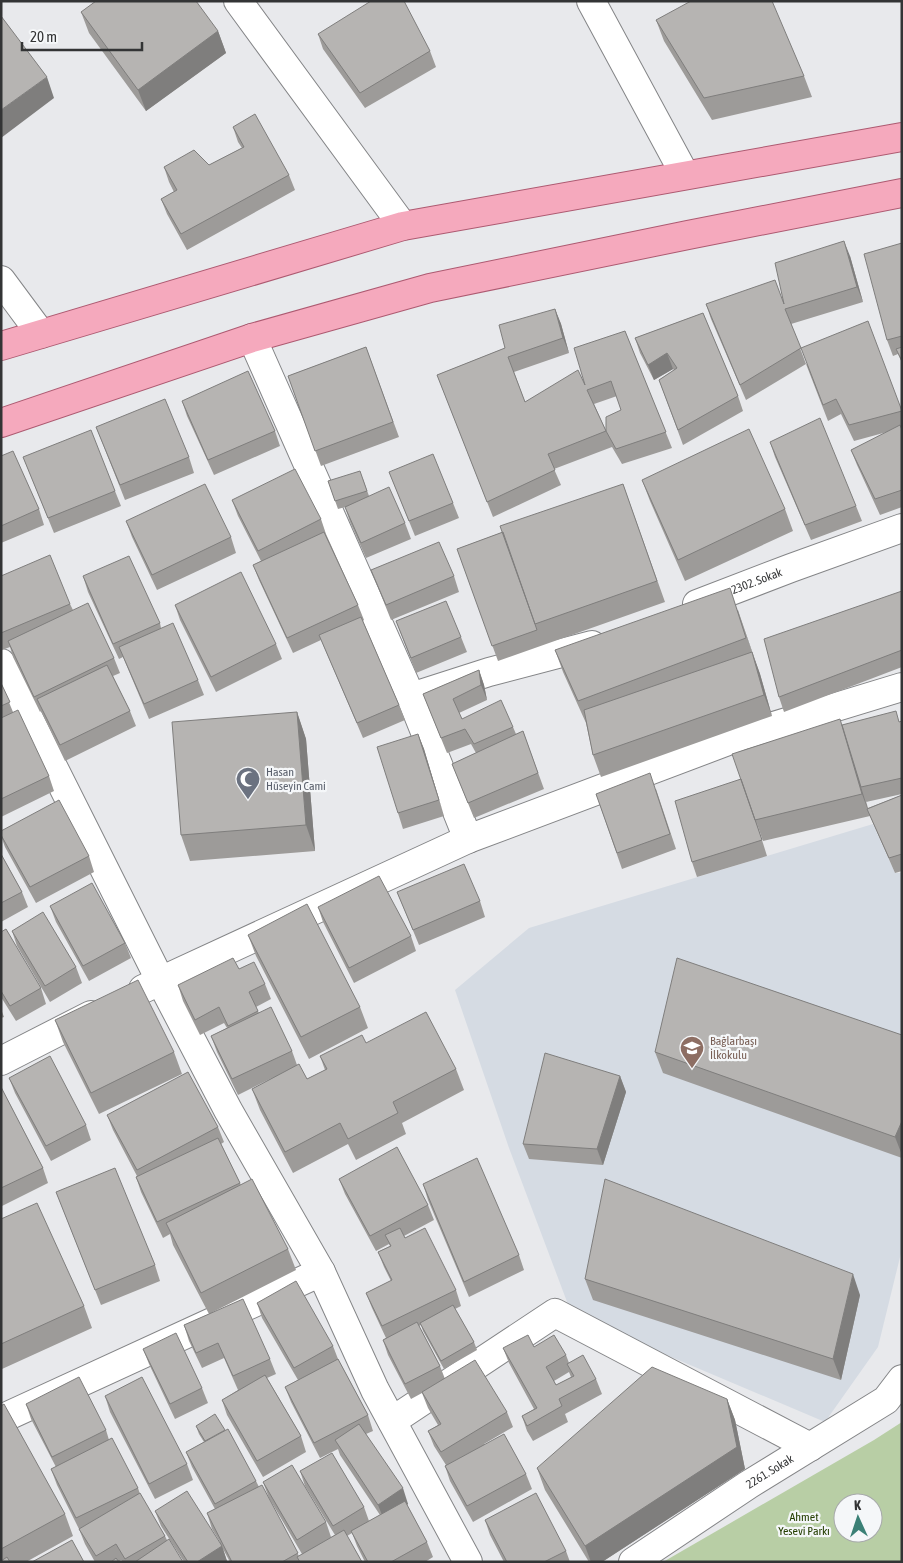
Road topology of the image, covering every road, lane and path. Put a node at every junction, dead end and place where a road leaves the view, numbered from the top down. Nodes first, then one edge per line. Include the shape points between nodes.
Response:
1 (238, 1) edge
2 (591, 1) edge
3 (902, 137) edge
4 (685, 175) junction
5 (902, 193) edge
6 (403, 226) junction
7 (1, 280) edge
8 (41, 334) junction
9 (252, 338) junction
10 (1, 346) edge
11 (1, 423) edge
12 (902, 528) edge
13 (674, 613) edge
14 (612, 638) edge
15 (1, 664) edge
16 (902, 687) edge
17 (411, 697) junction
18 (72, 802) junction
19 (46, 816) edge
20 (468, 839) junction
21 (160, 980) junction
22 (1, 1060) edge
23 (322, 1272) junction
24 (902, 1379) edge
25 (1, 1419) edge
26 (392, 1421) junction
27 (810, 1447) junction
28 (468, 1562) edge
29 (633, 1562) edge

1 - 6 street
2 - 4 street
3 - 4 main road
4 - 6 main road
5 - 9 main road via 430,288
6 - 8 main road
7 - 8 street
8 - 10 main road
9 - 11 main road
9 - 17 street
12 - 13 street, 2302. Sokak
14 - 17 street
15 - 18 street
16 - 20 street via 744,734
17 - 20 street
18 - 19 street
18 - 21 street
20 - 21 street
21 - 22 street
21 - 23 street via 228,1110
23 - 25 street
23 - 26 street
24 - 27 street, 2261. Sokak via 886,1400
26 - 27 street via 555,1314
26 - 28 street
27 - 29 street, 2261. Sokak

